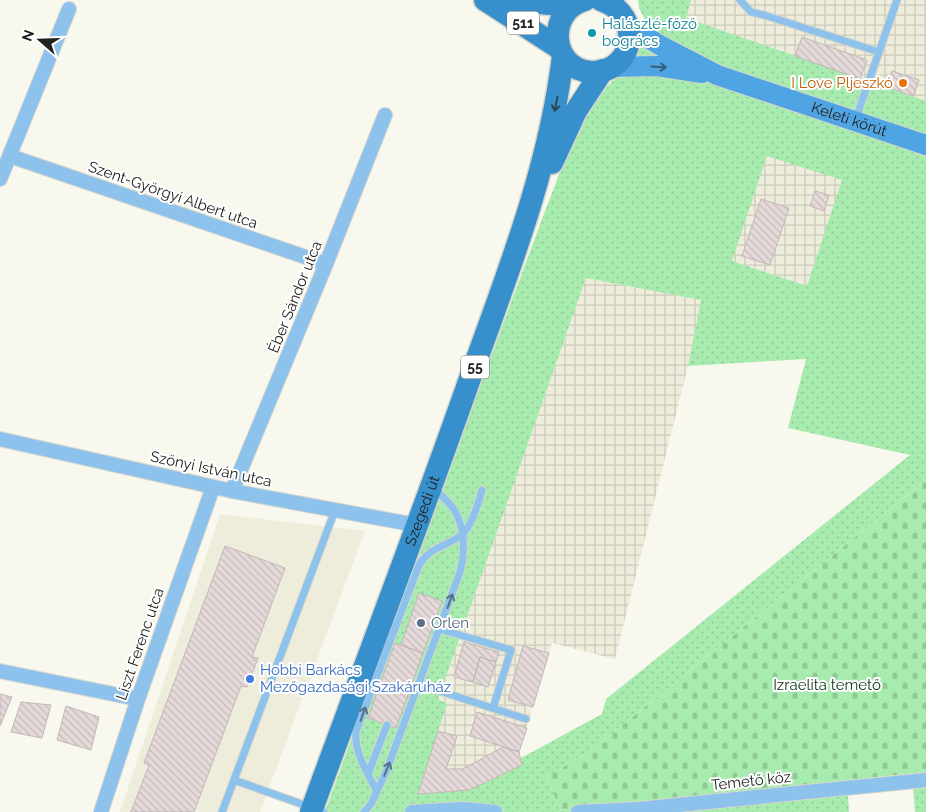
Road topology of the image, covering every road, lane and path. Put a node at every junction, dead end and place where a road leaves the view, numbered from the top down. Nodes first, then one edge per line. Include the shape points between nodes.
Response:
1 (485, 0) edge
2 (507, 0) edge
3 (740, 0) edge
4 (897, 0) edge
5 (584, 1) edge
6 (69, 9) dead end
7 (627, 15) edge
8 (561, 52) junction
9 (879, 52) junction
10 (606, 69) junction
11 (717, 75) junction
12 (385, 114) dead end
13 (855, 121) junction
14 (926, 145) edge
15 (10, 156) junction
16 (0, 179) edge
17 (531, 207) junction
18 (326, 264) junction
19 (0, 439) edge
20 (431, 486) junction
21 (213, 488) junction
22 (482, 490) dead end
23 (232, 491) junction
24 (335, 510) junction
25 (416, 525) junction
26 (462, 535) junction
27 (439, 629) junction
28 (0, 671) edge
29 (418, 684) junction
30 (138, 698) junction
31 (493, 708) junction
32 (526, 719) dead end
33 (387, 725) dead end
34 (368, 774) junction
35 (234, 780) junction
36 (926, 780) edge
37 (376, 792) junction
38 (316, 811) edge
39 (101, 812) edge
40 (222, 812) edge
41 (364, 812) edge
42 (412, 812) edge
43 (495, 812) edge
44 (578, 812) edge

1 - 8 main road, 511
2 - 5 main road, 511
3 - 9 lane via 751,12
4 - 9 lane
5 - 7 main road via 617,8
5 - 8 main road, 55 via 563,16 558,26
6 - 15 street
7 - 10 main road, 55 via 628,48 619,61
7 - 11 main road via 663,47
8 - 10 main road via 575,67 594,72
8 -> 17 main road, 55 via 558,100
9 - 13 lane
10 -> 11 main road via 657,66
10 - 17 main road, 55 via 576,111
11 - 13 main road, Keleti körút
12 - 18 street, Éber Sándor utca
13 - 14 main road, Keleti körút
15 - 16 street
15 - 18 street, Szent-Györgyi Albert utca
17 - 20 main road, Szegedi út / 55
18 - 23 street, Éber Sándor utca
19 - 21 street, Szőnyi István utca
20 - 25 main road, Szegedi út / 55
20 - 26 lane via 456,513
21 - 23 street, Szőnyi István utca
21 - 30 street, Liszt Ferenc utca
22 - 26 lane via 473,518
23 - 24 street, Szőnyi István utca
24 - 25 street, Szőnyi István utca
24 - 35 lane
25 - 38 main road, Szegedi út / 55
27 -> 26 lane via 462,566
34 -> 26 lane via 356,744 356,732 389,653 419,564 431,550
27 - 29 lane
27 - 31 lane via 511,650
28 - 30 street
29 - 31 lane
37 -> 29 lane
30 - 39 street, Liszt Ferenc utca
31 - 32 lane
33 - 34 lane
34 - 37 lane
35 - 38 lane
35 - 40 lane
36 - 44 street, Temető köz via 639,809
37 - 41 lane
42 - 43 street via 462,809

